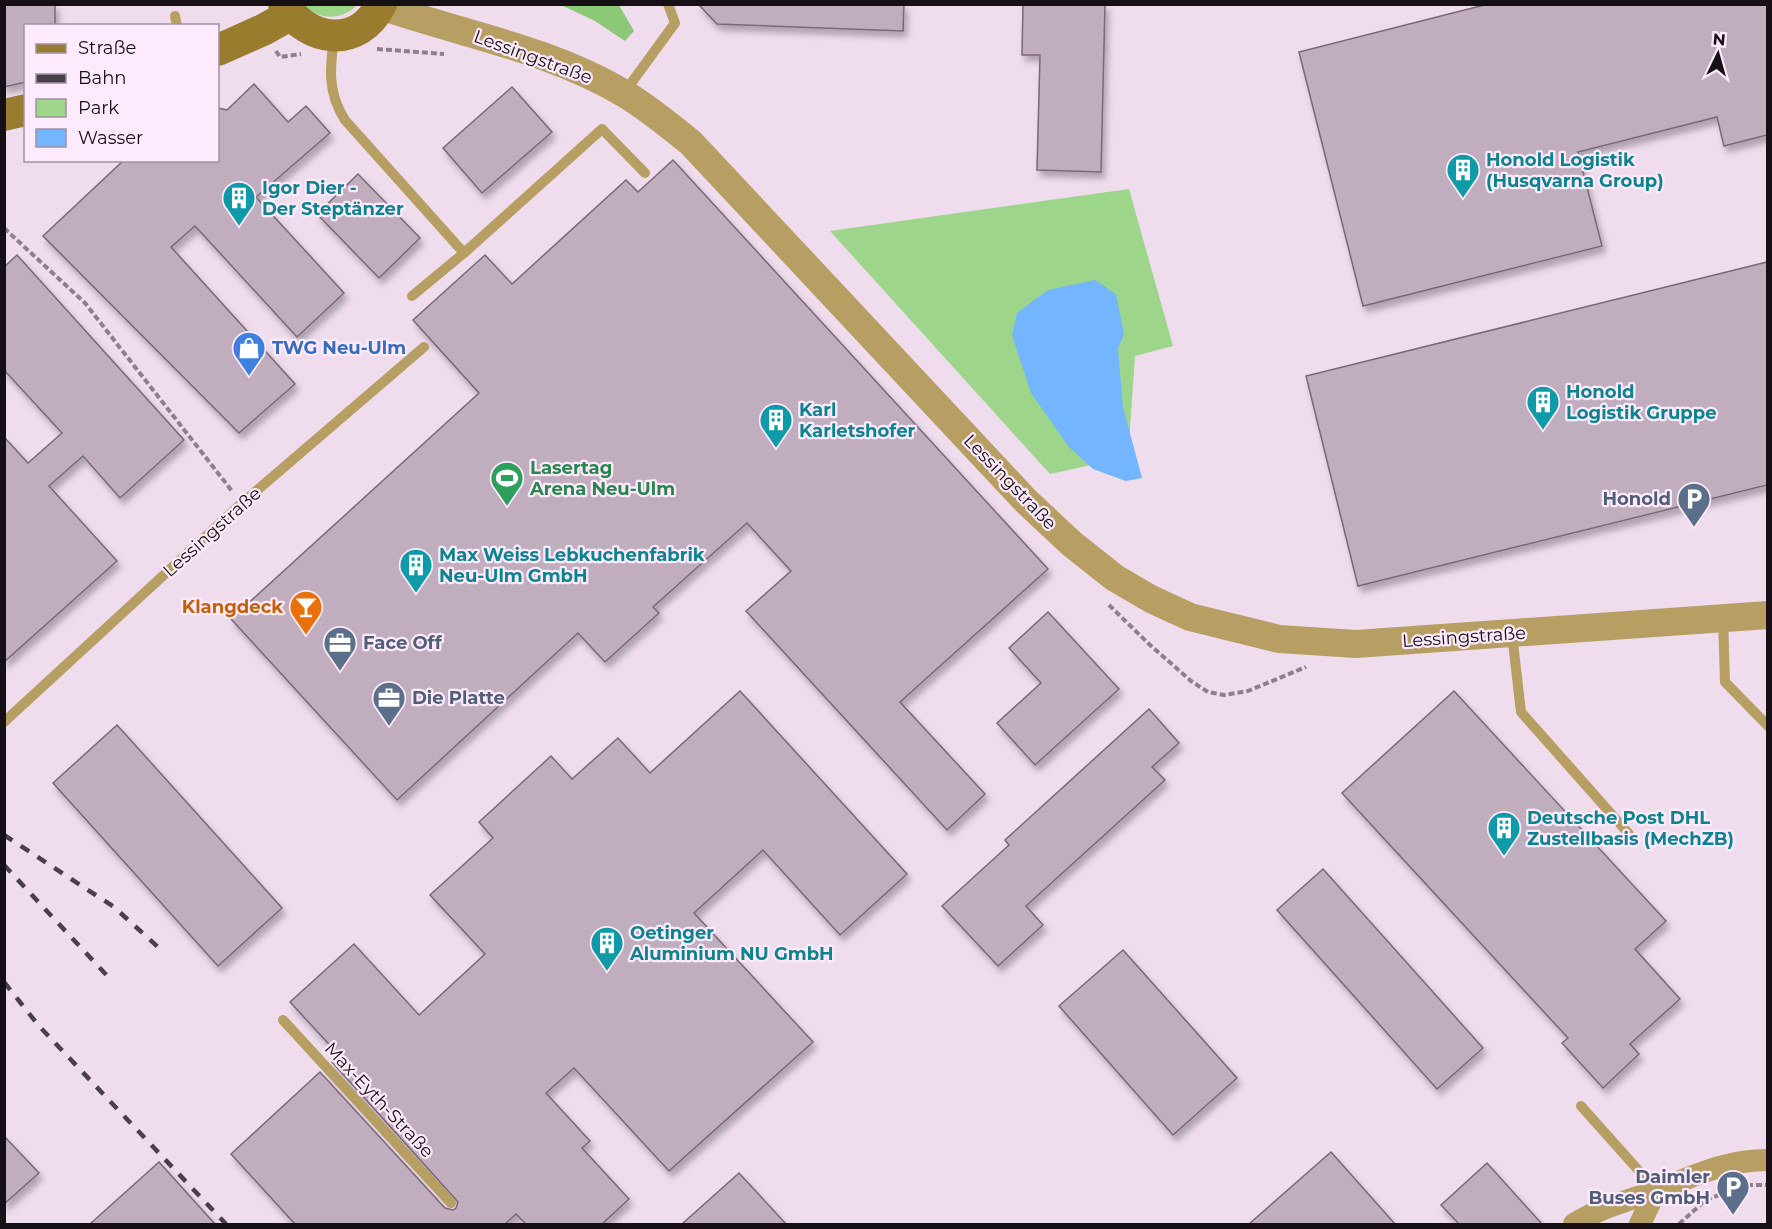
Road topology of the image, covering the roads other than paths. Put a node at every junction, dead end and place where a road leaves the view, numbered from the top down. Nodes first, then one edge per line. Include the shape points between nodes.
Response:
1 (668, 4) edge
2 (381, 5) edge
3 (287, 10) edge
4 (334, 36) junction
5 (219, 50) edge
6 (623, 93) junction
7 (24, 110) edge
8 (4, 115) edge
9 (645, 173) dead end
10 (464, 253) junction
11 (412, 296) dead end
12 (424, 347) dead end
13 (1767, 615) edge
14 (1723, 618) junction
15 (1512, 634) junction
16 (4, 722) edge
17 (1767, 726) edge
18 (1629, 834) dead end
19 (283, 1020) dead end
20 (1581, 1106) dead end
21 (1767, 1160) edge
22 (1656, 1190) junction
23 (451, 1203) dead end
24 (1574, 1224) edge
25 (1640, 1224) edge

1 - 6 lane via 675,23
2 - 4 main road, Lessingstraße via 369,22 354,32
2 - 6 street, Lessingstraße via 563,64
3 - 4 main road via 296,22 316,34
3 - 5 main road via 263,30
4 - 10 lane via 330,83 335,105
6 - 15 street, Lessingstraße via 691,142 1026,501 1115,578 1190,616 1278,639 1356,644
7 - 8 main road
9 - 10 lane via 602,129
10 - 11 lane
12 - 16 lane, Lessingstraße via 241,504
13 - 14 street, Lessingstraße
14 - 15 street, Lessingstraße
14 - 17 lane via 1725,682
15 - 18 lane via 1521,712
19 - 23 lane, Max-Eyth-Straße
20 - 22 lane
21 - 22 street via 1714,1167
22 - 24 street via 1592,1212
22 - 25 street

